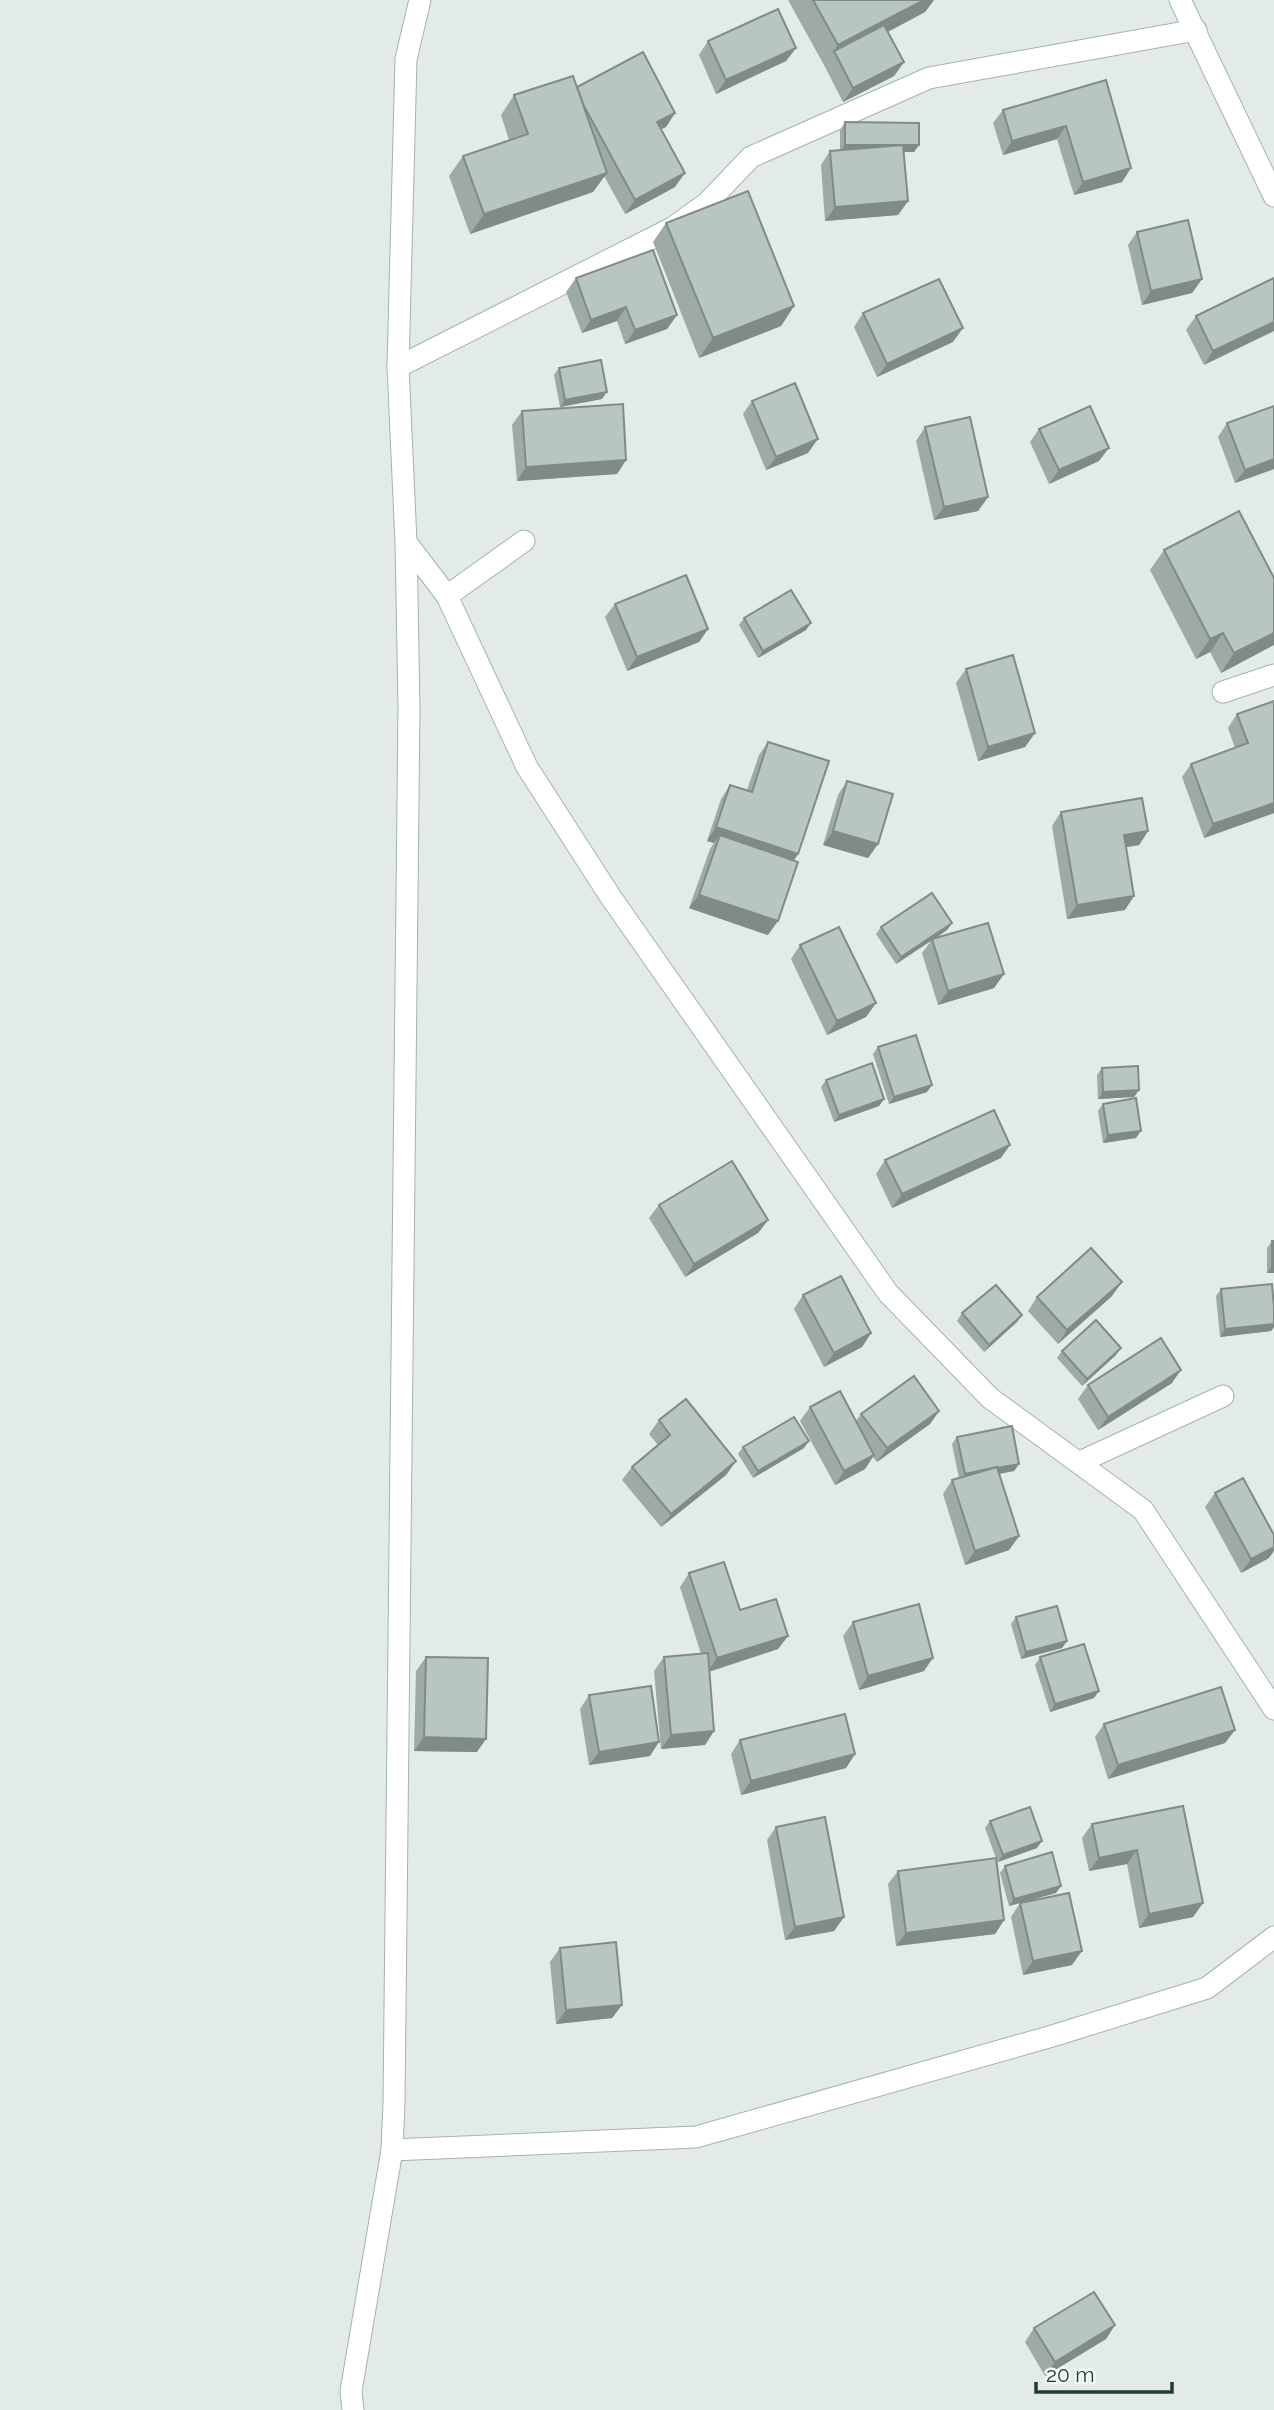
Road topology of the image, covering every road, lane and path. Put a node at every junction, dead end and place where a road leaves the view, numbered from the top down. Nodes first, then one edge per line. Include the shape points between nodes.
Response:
1 (420, 0) edge
2 (1180, 0) edge
3 (1196, 30) junction
4 (1274, 196) edge
5 (398, 368) junction
6 (524, 541) dead end
7 (406, 542) junction
8 (447, 596) junction
9 (1274, 675) edge
10 (1223, 692) dead end
11 (1223, 1396) dead end
12 (1080, 1462) junction
13 (1274, 1709) edge
14 (1274, 1937) edge
15 (392, 2150) junction
16 (353, 2410) edge

1 - 5 street via 406,59
2 - 3 street
3 - 4 street
3 - 5 street via 929,78 751,157 708,203 672,228
5 - 7 street
6 - 8 street
7 - 8 street
7 - 15 street via 409,708
8 - 12 street via 527,767 610,895 888,1293 990,1398
9 - 10 street
11 - 12 street
12 - 13 street via 1143,1510
14 - 15 street via 1207,1988 696,2137
15 - 16 street via 351,2391

